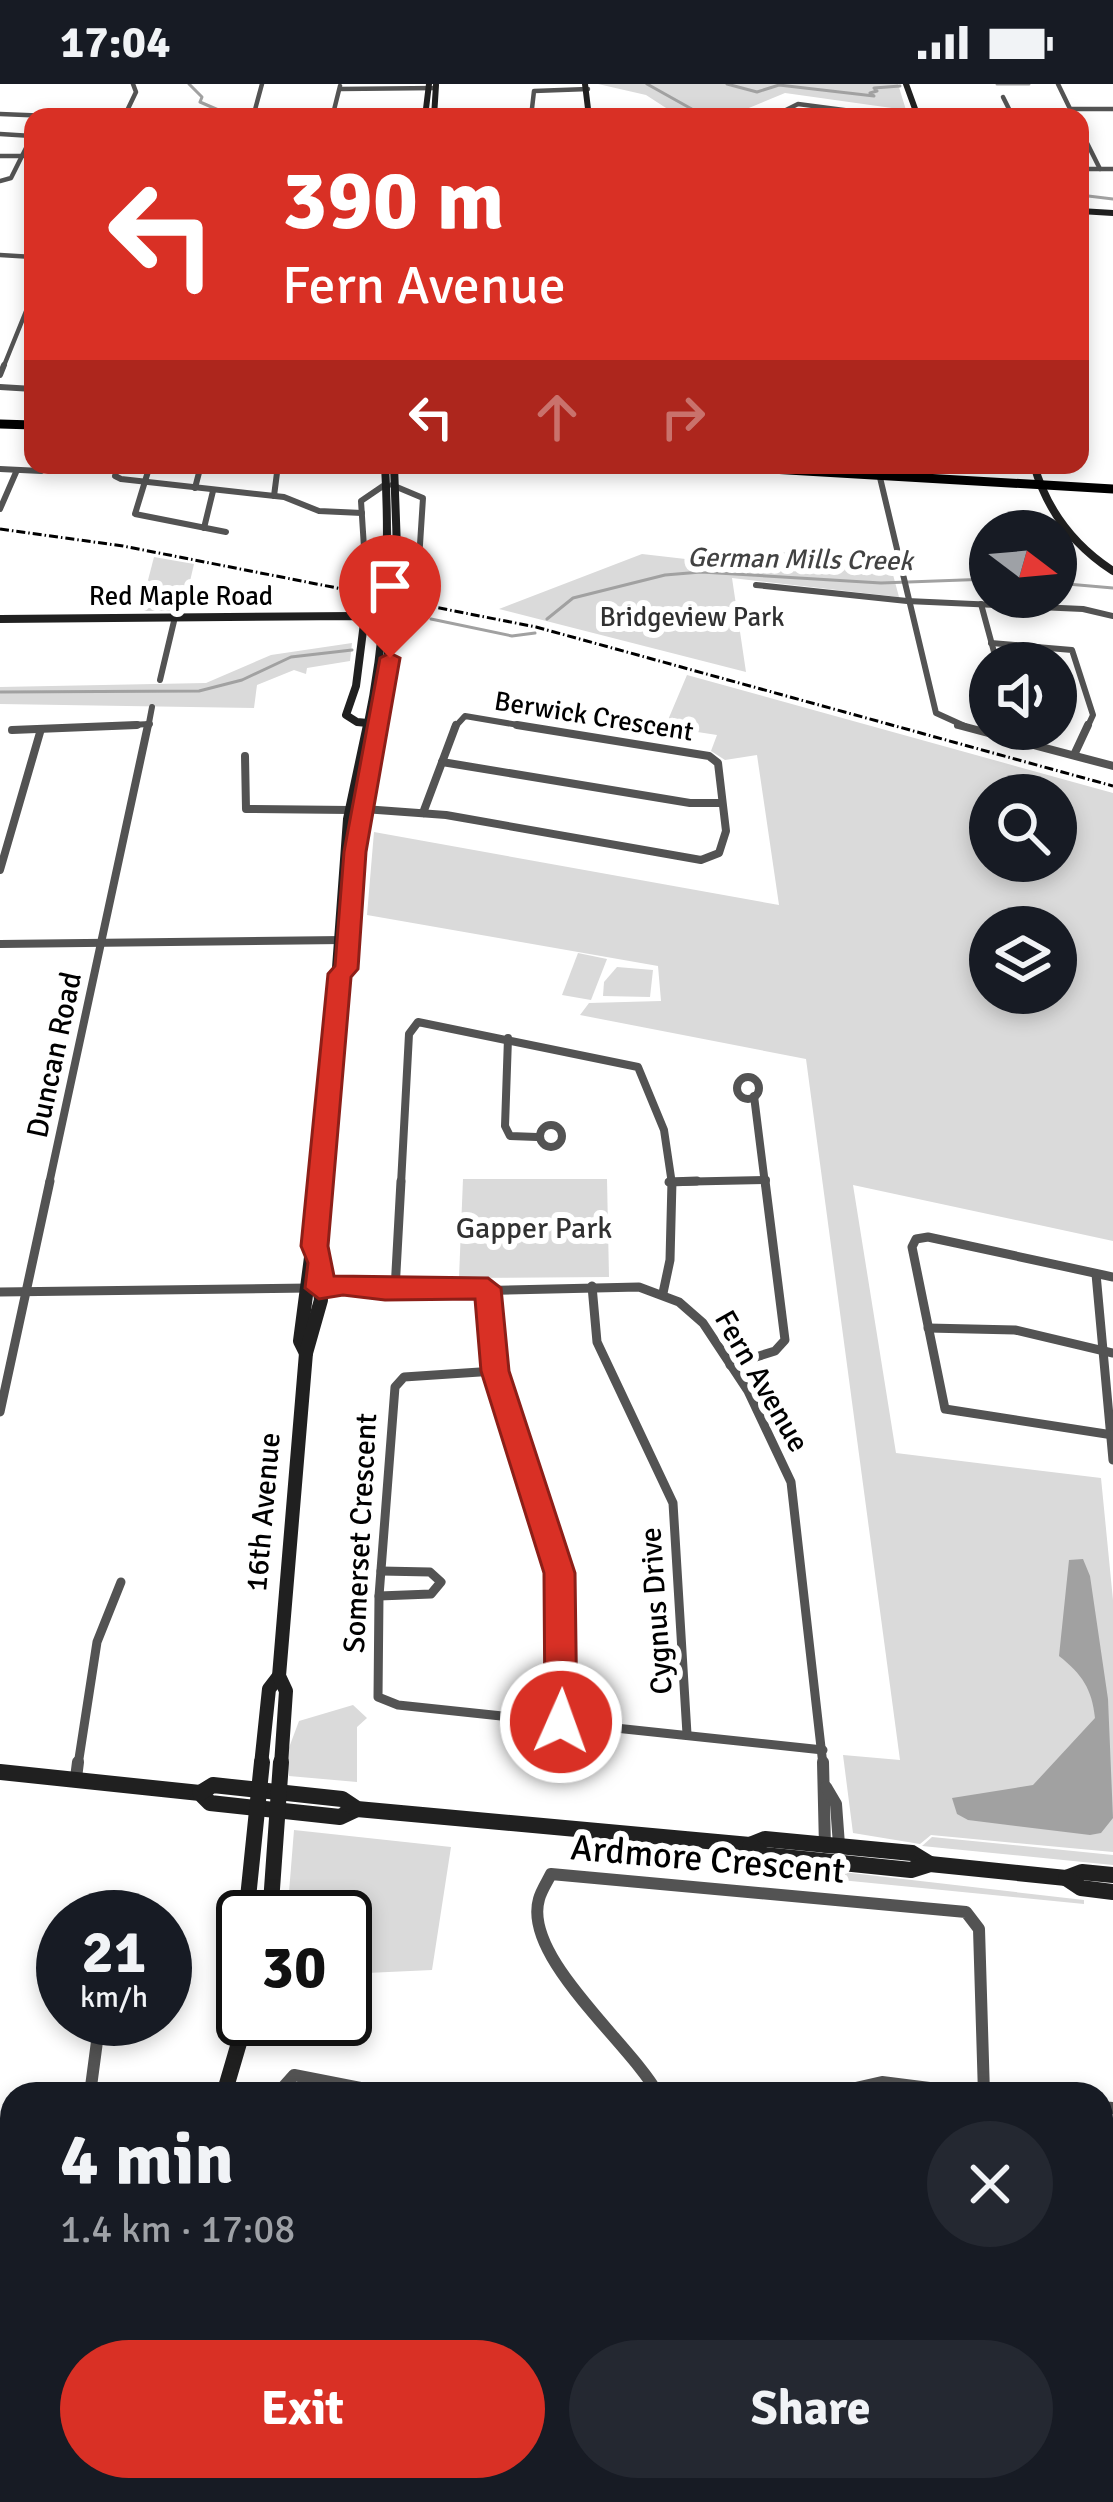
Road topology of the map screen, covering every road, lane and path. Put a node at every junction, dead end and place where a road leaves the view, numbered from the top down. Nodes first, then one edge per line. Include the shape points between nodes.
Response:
1 (340, 86) edge
2 (432, 86) edge
3 (586, 87) edge
4 (1003, 97) dead end
5 (532, 108) edge
6 (790, 108) edge
7 (828, 108) edge
8 (1008, 108) edge
9 (1089, 147) edge
10 (24, 151) edge
11 (22, 155) junction
12 (0, 156) edge
13 (1089, 169) edge
14 (1100, 169) junction
15 (1113, 170) edge
16 (0, 181) edge
17 (24, 316) edge
18 (0, 375) edge
19 (0, 469) edge
20 (17, 470) junction
21 (24, 470) edge
22 (117, 474) edge
23 (147, 474) edge
24 (199, 474) edge
25 (277, 474) edge
26 (386, 474) edge
27 (391, 474) edge
28 (879, 474) edge
29 (987, 474) edge
30 (1041, 476) edge
31 (144, 482) junction
32 (1113, 485) edge
33 (387, 486) junction
34 (195, 488) junction
35 (213, 491) junction
36 (416, 495) junction
37 (274, 496) junction
38 (371, 496) junction
39 (389, 504) junction
40 (0, 509) edge
41 (120, 512) dead end
42 (362, 513) junction
43 (135, 514) junction
44 (204, 528) junction
45 (226, 532) dead end
46 (1113, 569) edge
47 (756, 585) dead end
48 (907, 602) junction
49 (969, 604) edge
50 (1077, 609) edge
51 (1113, 616) edge
52 (175, 617) junction
53 (0, 619) edge
54 (1077, 665) edge
55 (160, 680) dead end
56 (152, 707) dead end
57 (375, 723) junction
58 (150, 724) junction
59 (969, 726) edge
60 (41, 729) junction
61 (12, 730) dead end
62 (1077, 749) edge
63 (1057, 750) edge
64 (1076, 750) edge
65 (1074, 755) junction
66 (245, 756) dead end
67 (442, 762) junction
68 (1113, 766) edge
69 (722, 803) junction
70 (355, 810) junction
71 (424, 813) junction
72 (0, 870) edge
73 (343, 940) junction
74 (102, 943) junction
75 (0, 944) edge
76 (508, 1038) junction
77 (754, 1096) dead end
78 (537, 1137) dead end
79 (766, 1180) junction
80 (669, 1181) junction
81 (1096, 1274) junction
82 (1113, 1277) edge
83 (592, 1286) junction
84 (318, 1288) junction
85 (488, 1288) junction
86 (390, 1290) junction
87 (27, 1291) junction
88 (0, 1292) edge
89 (662, 1293) junction
90 (928, 1328) junction
91 (1107, 1352) edge
92 (730, 1365) junction
93 (495, 1371) junction
94 (0, 1412) edge
95 (1112, 1435) edge
96 (1113, 1460) edge
97 (381, 1571) junction
98 (121, 1582) dead end
99 (379, 1596) junction
100 (279, 1676) junction
101 (561, 1722) junction
102 (687, 1734) junction
103 (823, 1750) junction
104 (0, 1772) edge
105 (76, 1778) junction
106 (257, 1790) junction
107 (277, 1791) junction
108 (200, 1793) junction
109 (256, 1808) junction
110 (357, 1809) junction
111 (275, 1810) junction
112 (832, 1853) junction
113 (1113, 1875) edge
114 (1066, 1878) junction
115 (248, 1890) edge
116 (271, 1890) edge
117 (1113, 1892) edge
118 (96, 2046) edge
119 (238, 2046) edge
120 (92, 2082) edge
121 (228, 2082) edge
122 (288, 2082) edge
123 (330, 2082) edge
124 (652, 2082) edge
125 (981, 2082) edge

1 - 2 street
3 - 5 street via 534,91
4 - 8 street
6 - 7 street
9 - 14 street
10 - 11 street
11 - 12 street
11 - 16 street via 11,178
13 - 14 street
14 - 15 street
17 - 18 street
19 - 20 street
20 - 21 street
20 - 40 street
22 - 31 street
23 - 31 street
24 - 34 street
25 - 37 street
26 - 33 main road, 16th Avenue
27 - 33 main road, 16th Avenue
28 - 48 street
29 - 30 main road
30 - 32 main road
30 - 46 main road via 1070,538
31 - 34 street
31 - 43 street
33 - 36 street
33 - 38 street
33 - 39 main road, 16th Avenue
34 - 35 street
35 - 37 street
35 - 44 street
36 - 39 street
36 - 42 street via 423,504 419,560 406,572 365,566
37 - 42 street via 329,513
38 - 39 street
38 - 42 street via 361,501
39 - 57 main road, 16th Avenue via 393,566
41 - 43 street
43 - 44 street
44 - 45 street
47 - 48 street
48 - 49 street
48 - 59 street via 937,713
50 - 51 street
52 - 53 main road, Red Maple Road
52 - 55 street
52 - 57 main road, Red Maple Road via 362,618 346,715
54 - 62 street via 1094,715
56 - 58 street, Duncan Road
57 - 70 main road, 16th Avenue
58 - 60 street
58 - 74 street, Duncan Road
60 - 61 street
60 - 72 street
63 - 65 street
64 - 65 street
65 - 68 street
66 - 70 street via 245,809
67 - 69 street
67 - 69 street, Berwick Crescent via 455,721 473,717 709,756 718,764
67 - 71 street, Berwick Crescent
69 - 71 street via 719,853 701,860
70 - 71 street
70 - 73 main road, 16th Avenue
73 - 74 street
73 - 84 main road, 16th Avenue via 347,969 340,974 315,1246
74 - 75 street
74 - 87 street, Duncan Road
76 - 78 street via 507,1132
76 - 80 street via 638,1067 665,1131
76 - 86 street via 424,1023 410,1028
77 - 79 street
79 - 80 street
79 - 92 street via 785,1340
80 - 89 street via 672,1268
81 - 82 street
81 - 90 street via 916,1239
81 - 91 street
83 - 85 street
83 - 89 street
83 - 102 street, Cygnus Drive via 597,1342 673,1503
84 - 86 street
84 - 87 street
84 - 100 main road, 16th Avenue
85 - 86 street
85 - 93 street
87 - 88 street
87 - 94 street, Duncan Road
89 - 92 street, Fern Avenue via 695,1313
90 - 91 street via 1015,1330
90 - 95 street via 940,1398 952,1414
91 - 95 street
92 - 103 street, Fern Avenue via 791,1482
93 - 97 street, Somerset Crescent via 398,1380
93 - 101 street via 560,1573
95 - 96 street
97 - 99 street, Somerset Crescent
97 - 99 street via 430,1572 441,1582 431,1594
98 - 105 street via 97,1642
99 - 101 street, Somerset Crescent via 376,1688 386,1703
100 - 106 main road, 16th Avenue via 269,1689
100 - 107 main road, 16th Avenue via 286,1691
101 - 102 street, Somerset Crescent
102 - 103 street, Somerset Crescent
103 - 112 street, Fern Avenue
104 - 105 main road
105 - 108 main road
106 - 107 main road
106 - 108 main road via 213,1785
106 - 109 main road, 16th Avenue
107 - 110 main road via 342,1799
107 - 111 main road, 16th Avenue
108 - 109 main road via 209,1803
109 - 111 main road
109 - 115 main road, 16th Avenue
110 - 111 main road via 340,1817
110 - 112 main road via 750,1845 764,1855
111 - 116 main road, 16th Avenue
112 - 114 main road via 911,1870 930,1864
113 - 114 main road
114 - 117 main road
118 - 120 street
119 - 121 main road
122 - 123 street via 294,2075
124 - 125 street, Ardmore Crescent via 546,1951 537,1900 551,1874 966,1912 975,1920

